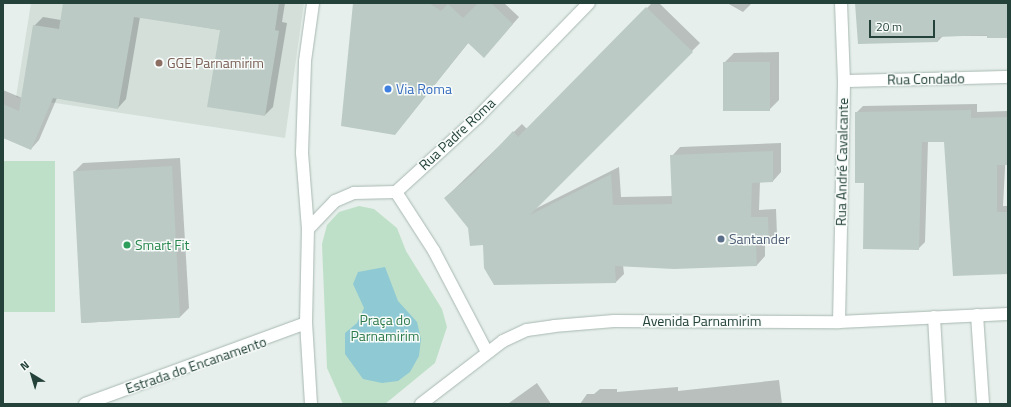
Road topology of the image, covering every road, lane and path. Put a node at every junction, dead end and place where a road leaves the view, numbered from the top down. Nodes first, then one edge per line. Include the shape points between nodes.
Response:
1 (313, 3) edge
2 (589, 3) edge
3 (841, 3) edge
4 (1008, 77) edge
5 (844, 81) junction
6 (396, 192) junction
7 (308, 229) junction
8 (1008, 314) edge
9 (977, 315) junction
10 (934, 317) junction
11 (839, 322) junction
12 (306, 323) junction
13 (487, 352) junction
14 (311, 398) edge
15 (85, 404) edge
16 (318, 404) edge
17 (421, 404) edge
18 (939, 404) edge
19 (983, 404) edge

1 - 7 main road via 305,61 302,153
2 - 6 main road, Rua Padre Roma via 478,117
3 - 5 main road, Rua André Cavalcante
4 - 5 main road, Rua Condado
5 - 11 main road, Rua André Cavalcante
6 - 7 main road via 354,193 335,201
6 - 13 main road via 434,251
7 - 12 main road
8 - 9 main road, Avenida Parnamirim
9 - 10 main road, Avenida Parnamirim
9 - 19 main road
10 - 11 main road, Avenida Parnamirim
10 - 18 main road
11 - 13 main road, Avenida Parnamirim via 614,321 554,326 527,330
12 - 14 main road
12 - 15 main road, Estrada do Encanamento
13 - 17 main road, Avenida Parnamirim
14 - 16 main road

